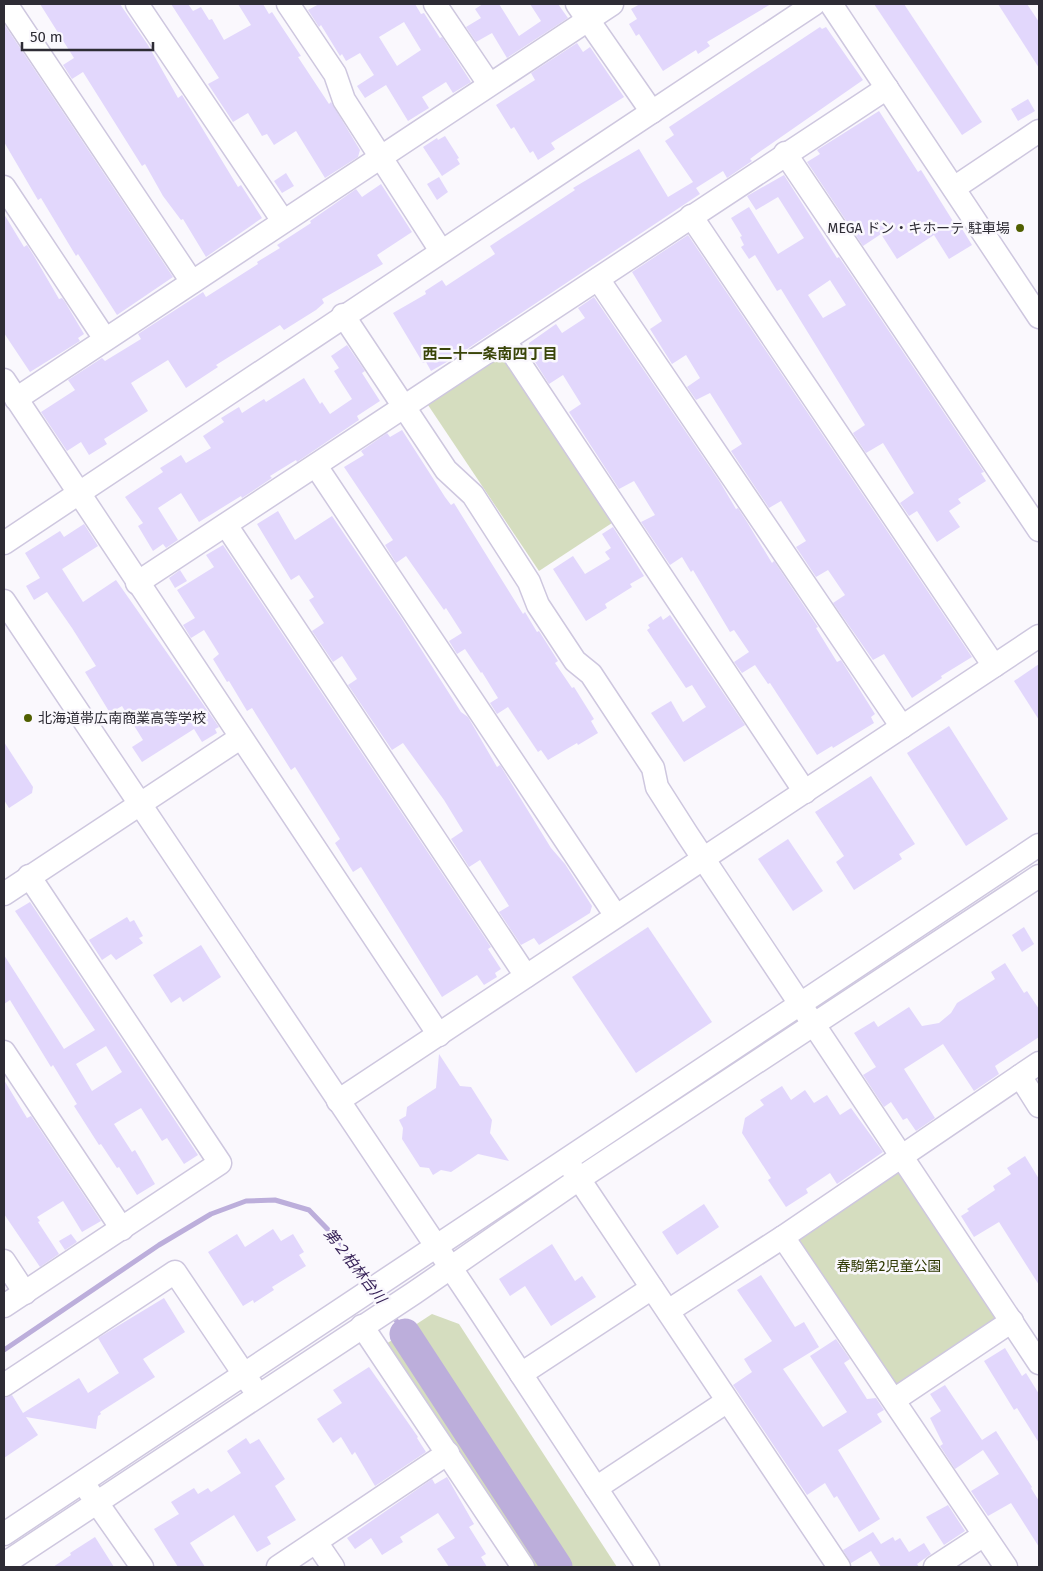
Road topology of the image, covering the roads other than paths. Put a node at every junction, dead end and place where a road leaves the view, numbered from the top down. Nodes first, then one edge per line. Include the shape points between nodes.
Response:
1 (6, 4) edge
2 (137, 4) edge
3 (288, 4) edge
4 (435, 4) edge
5 (612, 4) edge
6 (814, 4) edge
7 (831, 4) edge
8 (583, 12) edge
9 (489, 84) junction
10 (886, 88) junction
11 (652, 112) junction
12 (1039, 131) edge
13 (785, 153) junction
14 (380, 158) junction
15 (4, 187) edge
16 (954, 188) junction
17 (691, 216) junction
18 (283, 221) junction
19 (441, 251) junction
20 (598, 279) junction
21 (192, 282) junction
22 (343, 315) junction
23 (1039, 317) edge
24 (105, 338) junction
25 (505, 341) junction
26 (4, 380) edge
27 (16, 399) junction
28 (405, 406) junction
29 (316, 466) junction
30 (78, 494) junction
31 (226, 525) junction
32 (1039, 530) edge
33 (4, 542) edge
34 (137, 583) junction
35 (4, 601) edge
36 (1039, 636) edge
37 (994, 666) junction
38 (902, 727) junction
39 (240, 738) junction
40 (805, 792) junction
41 (140, 804) junction
42 (1039, 845) edge
43 (704, 859) junction
44 (29, 876) junction
45 (1039, 876) edge
46 (4, 894) edge
47 (616, 916) junction
48 (526, 976) junction
49 (801, 1004) junction
50 (814, 1025) junction
51 (439, 1035) junction
52 (4, 1052) edge
53 (1039, 1063) edge
54 (1020, 1076) junction
55 (338, 1101) junction
56 (1039, 1106) edge
57 (902, 1155) junction
58 (567, 1160) junction
59 (579, 1179) junction
60 (122, 1229) junction
61 (783, 1237) junction
62 (436, 1246) junction
63 (4, 1261) edge
64 (450, 1267) junction
65 (652, 1288) junction
66 (25, 1293) junction
67 (4, 1306) edge
68 (668, 1311) junction
69 (1012, 1321) junction
70 (368, 1322) junction
71 (1039, 1363) edge
72 (243, 1374) junction
73 (521, 1374) junction
74 (4, 1385) edge
75 (258, 1394) junction
76 (894, 1400) junction
77 (726, 1402) junction
78 (448, 1453) junction
79 (82, 1482) junction
80 (596, 1488) junction
81 (96, 1502) junction
82 (4, 1534) edge
83 (984, 1535) junction
84 (316, 1542) junction
85 (4, 1564) edge
86 (142, 1567) edge
87 (278, 1567) edge
88 (333, 1567) edge
89 (523, 1567) edge
90 (648, 1567) edge
91 (839, 1567) edge
92 (935, 1567) edge
93 (1006, 1567) edge

1 - 21 street
2 - 18 street
3 - 14 street via 335,74 344,100
4 - 9 street
5 - 8 street
6 - 11 street
7 - 10 street
8 - 9 street
8 - 11 street
9 - 14 street
10 - 13 street
10 - 16 street
11 - 19 street
12 - 16 street
13 - 17 street
13 - 32 street
14 - 18 street
14 - 19 street
15 - 24 street
16 - 23 street
17 - 20 street
17 - 37 street
18 - 21 street
19 - 22 street
20 - 25 street
20 - 38 street
21 - 24 street
22 - 28 street
22 - 30 street
24 - 27 street
25 - 28 street
25 - 40 street
26 - 27 street
27 - 30 street
28 - 29 street
28 - 43 street via 446,470 473,495 529,582 538,605 575,661 591,674 653,768 657,787
29 - 31 street
29 - 47 street
30 - 33 street
30 - 34 street
31 - 34 street
31 - 48 street
34 - 39 street
35 - 41 street
36 - 37 street
37 - 38 street
38 - 40 street
39 - 41 street
39 - 51 street
40 - 43 street
41 - 44 street
41 - 55 street
42 - 49 street
43 - 47 street
43 - 49 street
44 - 46 street
44 - 60 street via 220,1163
45 - 50 street
47 - 48 street
48 - 51 street
49 - 50 street
49 - 58 street
50 - 57 street
50 - 59 street
51 - 55 street
52 - 60 street
53 - 54 street
54 - 56 street
54 - 57 street
55 - 62 street
57 - 61 street
57 - 69 street
58 - 59 street
58 - 62 street
59 - 64 street
59 - 65 street
60 - 66 street
61 - 68 street
61 - 76 street
62 - 64 street
62 - 72 street
63 - 66 street
64 - 70 street
64 - 73 street
65 - 68 street
65 - 73 street
66 - 67 street
68 - 77 street
69 - 71 street
69 - 76 street
70 - 75 street
70 - 78 street
72 - 74 street via 175,1272
72 - 75 street
72 - 79 street
73 - 80 street
75 - 81 street
76 - 83 street
77 - 80 street
77 - 91 street
78 - 84 street
78 - 89 street
79 - 81 street
79 - 82 street
80 - 90 street
81 - 85 street
81 - 86 street
83 - 92 street
83 - 93 street
84 - 87 street
84 - 88 street

